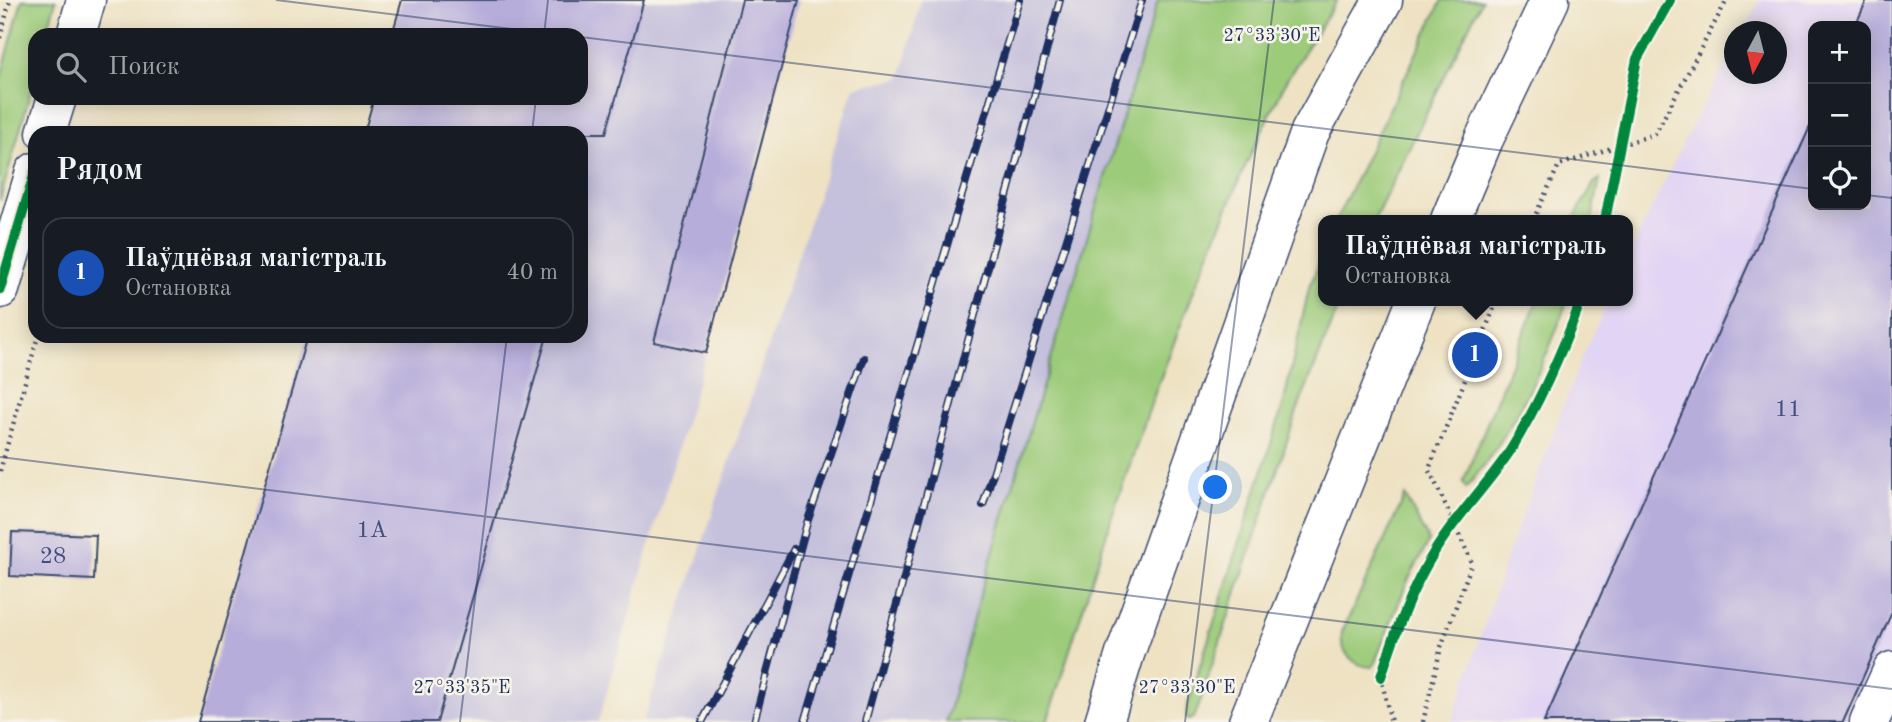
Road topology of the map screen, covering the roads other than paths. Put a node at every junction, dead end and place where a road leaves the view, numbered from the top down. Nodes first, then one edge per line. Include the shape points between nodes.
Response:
1 (86, 0) edge
2 (1383, 0) edge
3 (1550, 0) edge
4 (78, 28) edge
5 (55, 105) edge
6 (49, 126) edge
7 (28, 195) edge
8 (1452, 215) edge
9 (0, 289) edge
10 (1414, 306) edge
11 (1892, 671) edge
12 (1104, 722) edge
13 (1248, 722) edge
14 (1870, 722) edge

1 - 4 main road
2 - 12 main road via 1310,132
3 - 8 main road
5 - 6 main road
7 - 9 main road
10 - 13 main road
11 - 14 main road

